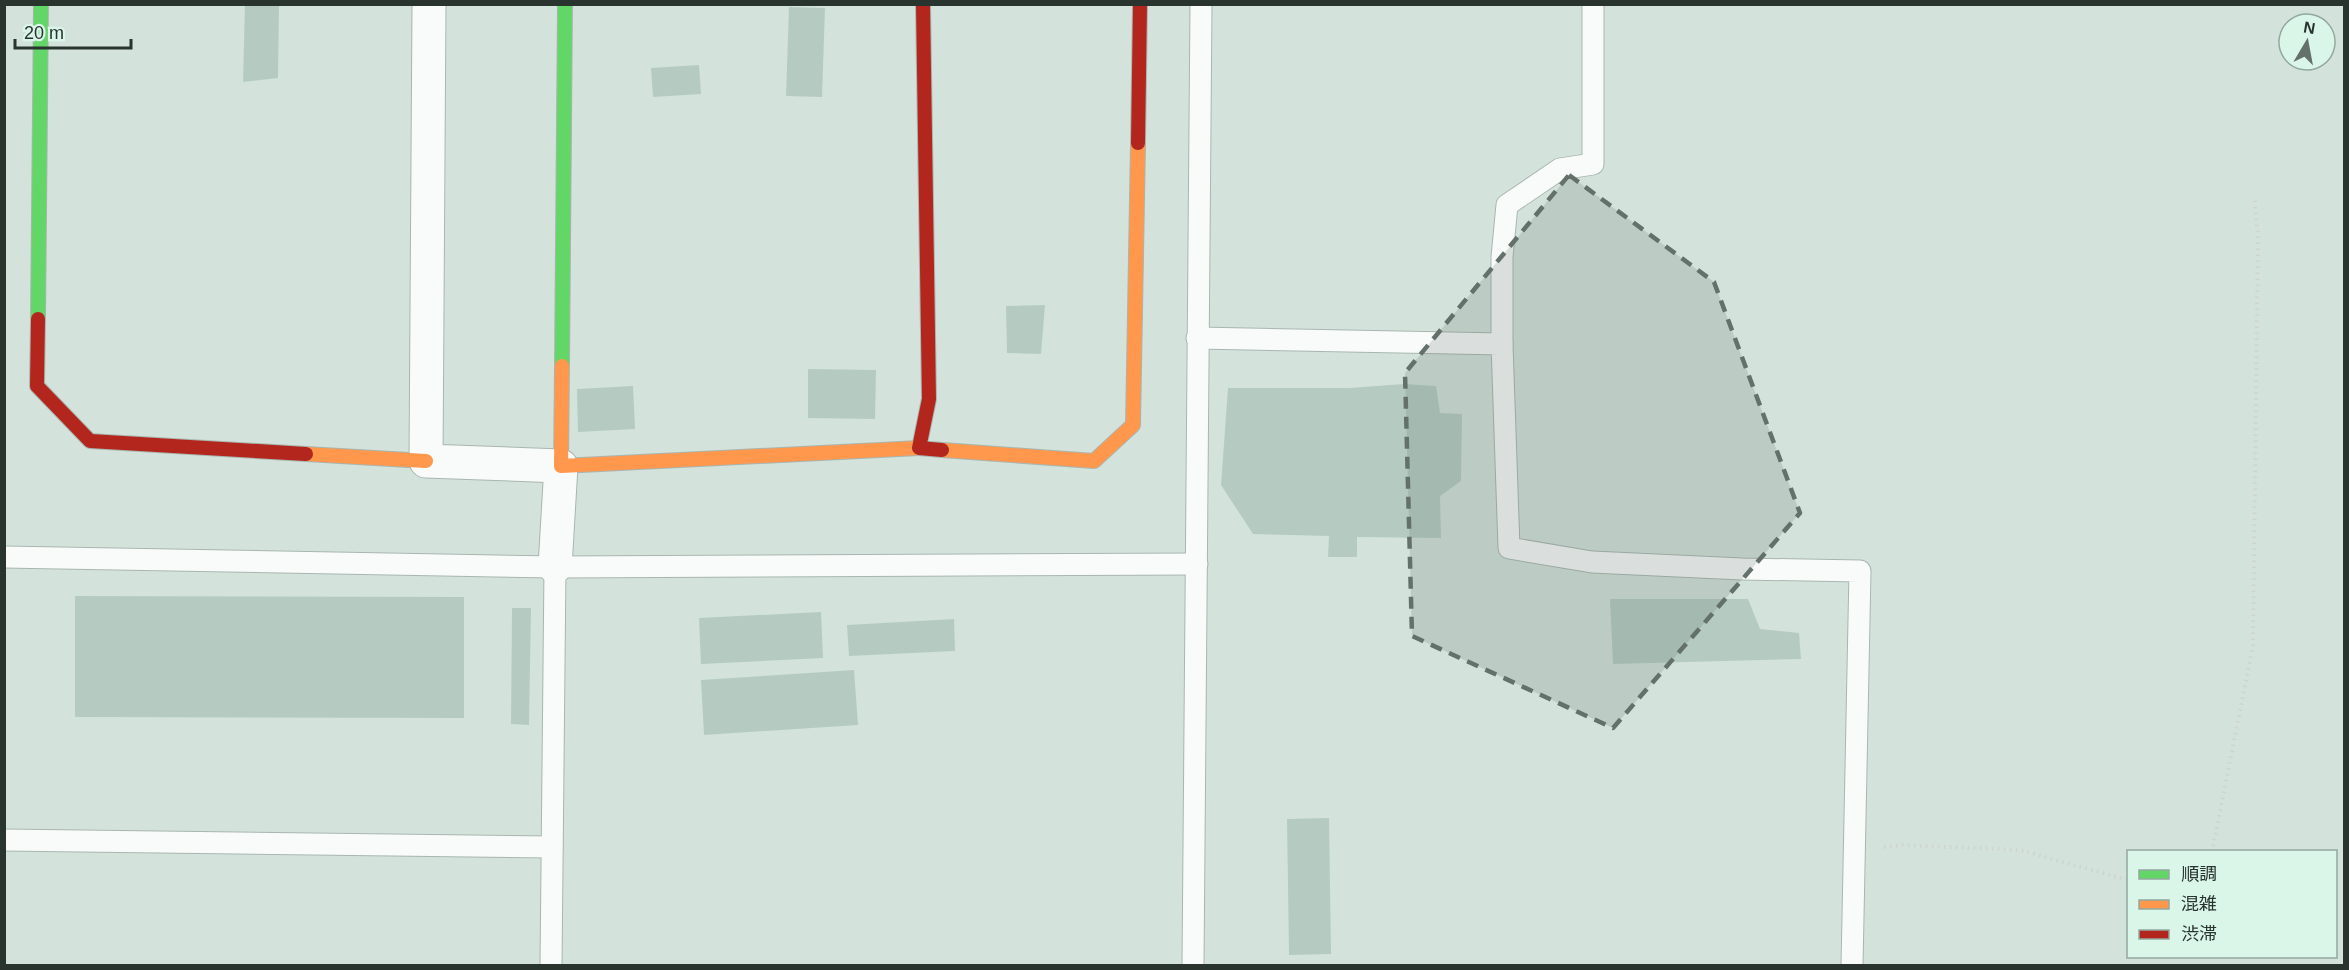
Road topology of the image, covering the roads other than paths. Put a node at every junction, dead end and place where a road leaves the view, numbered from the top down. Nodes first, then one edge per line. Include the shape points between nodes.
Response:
1 (41, 4) edge
2 (429, 4) edge
3 (565, 4) edge
4 (923, 4) edge
5 (1140, 4) edge
6 (1201, 4) edge
7 (1593, 4) edge
8 (1197, 338) junction
9 (1502, 344) junction
10 (919, 448) junction
11 (426, 461) junction
12 (561, 466) junction
13 (4, 557) edge
14 (1197, 564) junction
15 (555, 567) junction
16 (4, 840) edge
17 (552, 847) junction
18 (551, 966) edge
19 (1193, 966) edge
20 (1852, 966) edge

1 - 11 street via 37,386 90,441
2 - 11 street
3 - 12 street
4 - 10 street via 929,399
5 - 10 street via 1133,425 1094,461
6 - 8 lane
7 - 9 lane via 1593,164 1560,170 1507,205
8 - 9 lane
8 - 14 lane
9 - 20 lane via 1509,548 1592,562 1860,571
10 - 12 street
11 - 12 street
12 - 15 street
13 - 15 lane
14 - 15 lane
14 - 19 lane
15 - 17 lane
16 - 17 lane
17 - 18 lane

